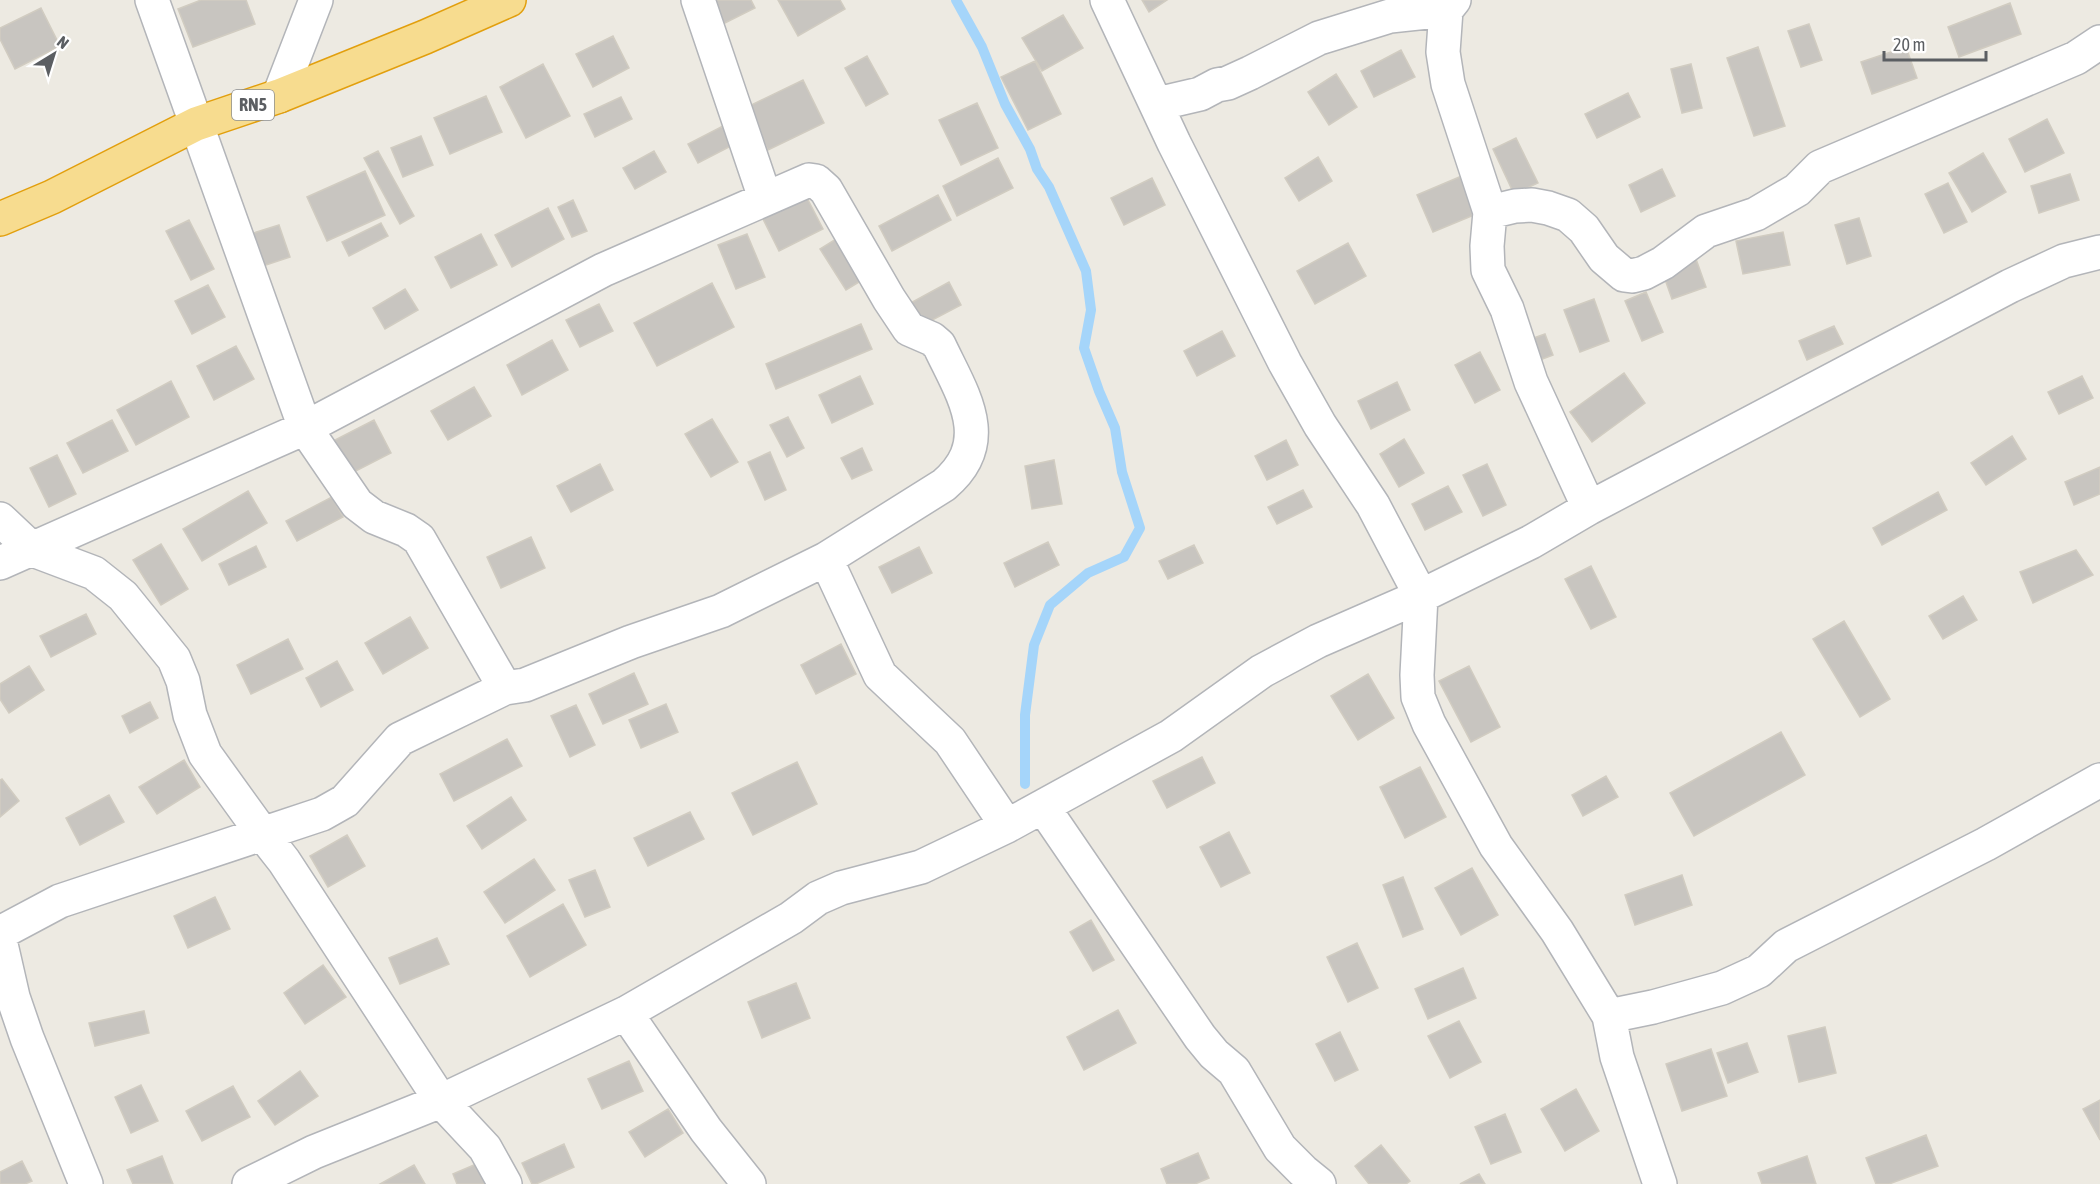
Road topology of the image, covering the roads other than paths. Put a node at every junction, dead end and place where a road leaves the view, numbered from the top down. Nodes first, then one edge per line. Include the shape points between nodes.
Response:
1 (152, 0) edge
2 (316, 0) edge
3 (509, 0) edge
4 (698, 0) edge
5 (1107, 0) edge
6 (1450, 5) edge
7 (2100, 42) edge
8 (279, 96) junction
9 (1157, 104) junction
10 (196, 124) junction
11 (765, 198) junction
12 (1490, 212) junction
13 (0, 219) edge
14 (2100, 252) edge
15 (305, 428) junction
16 (1589, 508) junction
17 (0, 519) edge
18 (33, 550) junction
19 (826, 559) junction
20 (0, 563) edge
21 (1421, 596) junction
22 (506, 688) junction
23 (2100, 780) edge
24 (1043, 807) junction
25 (1007, 826) junction
26 (262, 833) junction
27 (0, 933) edge
28 (0, 940) edge
29 (626, 1013) junction
30 (1610, 1016) junction
31 (441, 1101) junction
32 (86, 1184) edge
33 (249, 1184) edge
34 (505, 1184) edge
35 (749, 1184) edge
36 (1319, 1184) edge
37 (1660, 1184) edge

1 - 10 street
2 - 8 street
3 - 8 highway, RN5
4 - 11 street
5 - 9 street
6 - 9 street via 1390,16 1318,38 1228,83
6 - 12 street via 1443,52 1448,84
7 - 12 street via 2076,58 1820,167 1797,190 1756,214 1706,231 1644,273 1632,276 1613,267 1568,215 1532,205
8 - 10 highway, RN5
9 - 21 street via 1285,363 1373,505
10 - 13 highway, RN5
10 - 15 street
11 - 15 street via 603,270
11 - 19 street via 809,180 826,190 909,329 939,345 971,416 968,459 955,477
12 - 16 street via 1488,270 1508,309 1531,382
14 - 16 street via 2064,261 2010,286
15 - 18 street
15 - 22 street via 357,504 419,540
16 - 21 street via 1532,542
17 - 18 street
18 - 20 street
18 - 26 street via 94,573 123,596 145,623 174,659 205,754
19 - 22 street via 721,610 525,685
19 - 25 street via 880,675 950,741
21 - 24 street via 1318,641 1262,671 1171,736
21 - 30 street via 1418,696 1429,724 1496,846 1557,931
22 - 26 street via 400,739 345,801 322,814
23 - 30 street via 1986,844 1786,946 1759,971 1722,988
24 - 25 street
24 - 36 street via 1200,1037 1234,1071 1280,1148
25 - 29 street via 921,867 818,898 791,918
26 - 27 street via 60,901
26 - 31 street
28 - 32 street via 23,1028
29 - 31 street
29 - 35 street via 706,1130
30 - 37 street via 1617,1057
31 - 33 street via 314,1152
31 - 34 street via 484,1148

